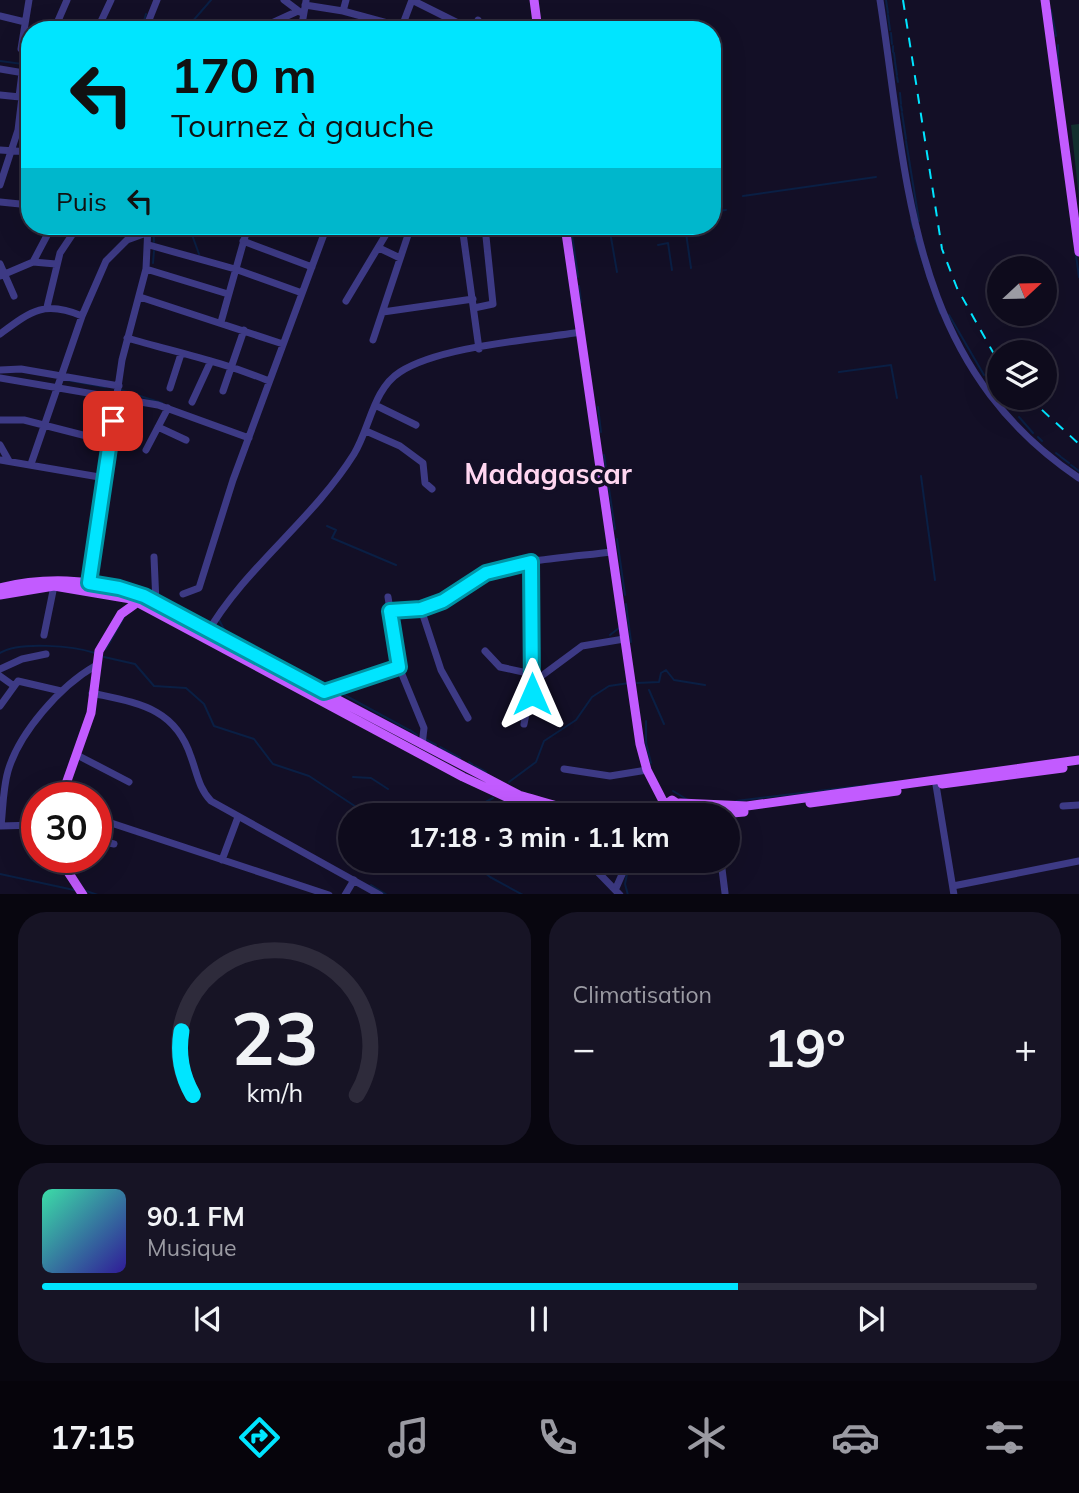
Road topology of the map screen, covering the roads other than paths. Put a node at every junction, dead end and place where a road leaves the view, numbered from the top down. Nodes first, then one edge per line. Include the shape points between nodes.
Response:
1 (29, 0) edge
2 (67, 0) edge
3 (111, 0) edge
4 (157, 0) edge
5 (284, 0) edge
6 (346, 0) edge
7 (412, 0) edge
8 (534, 0) edge
9 (880, 0) edge
10 (1045, 0) edge
11 (303, 7) edge
12 (343, 11) junction
13 (0, 16) edge
14 (368, 18) junction
15 (21, 21) edge
16 (24, 21) edge
17 (58, 21) edge
18 (101, 21) edge
19 (149, 21) edge
20 (276, 21) edge
21 (366, 21) edge
22 (378, 21) edge
23 (404, 21) edge
24 (455, 21) edge
25 (537, 21) edge
26 (0, 69) edge
27 (21, 72) edge
28 (0, 95) edge
29 (21, 97) edge
30 (21, 114) edge
31 (0, 150) edge
32 (11, 150) junction
33 (21, 151) edge
34 (0, 185) edge
35 (0, 202) edge
36 (21, 204) edge
37 (1077, 212) edge
38 (47, 235) edge
39 (73, 235) edge
40 (137, 235) edge
41 (148, 235) edge
42 (245, 235) edge
43 (324, 235) edge
44 (386, 235) edge
45 (408, 235) edge
46 (463, 235) edge
47 (486, 235) edge
48 (566, 235) edge
49 (243, 241) junction
50 (149, 245) junction
51 (379, 248) junction
52 (1079, 252) edge
53 (400, 258) junction
54 (33, 262) junction
55 (0, 264) edge
56 (56, 264) junction
57 (312, 267) junction
58 (235, 269) junction
59 (146, 270) junction
60 (2, 276) edge
61 (302, 293) junction
62 (228, 295) junction
63 (14, 296) dead end
64 (139, 298) junction
65 (473, 299) junction
66 (346, 301) dead end
67 (47, 307) junction
68 (474, 308) junction
69 (383, 312) junction
70 (82, 316) junction
71 (221, 322) junction
72 (244, 330) junction
73 (581, 332) junction
74 (0, 334) edge
75 (127, 338) junction
76 (373, 340) dead end
77 (282, 344) junction
78 (480, 349) junction
79 (181, 354) junction
80 (210, 363) junction
81 (232, 366) junction
82 (0, 370) edge
83 (0, 377) edge
84 (60, 380) junction
85 (270, 381) junction
86 (170, 388) dead end
87 (118, 391) junction
88 (223, 391) dead end
89 (192, 402) dead end
90 (375, 405) junction
91 (168, 408) junction
92 (0, 420) edge
93 (46, 425) junction
94 (416, 425) dead end
95 (158, 427) junction
96 (366, 431) junction
97 (249, 438) junction
98 (186, 440) dead end
99 (110, 442) junction
100 (0, 445) edge
101 (146, 450) dead end
102 (4, 460) edge
103 (31, 464) junction
104 (104, 478) junction
105 (1079, 478) edge
106 (432, 489) dead end
107 (611, 551) junction
108 (154, 558) dead end
109 (531, 562) junction
110 (89, 583) junction
111 (54, 586) junction
112 (0, 588) edge
113 (124, 593) junction
114 (183, 594) dead end
115 (0, 595) edge
116 (387, 597) dead end
117 (142, 599) junction
118 (156, 603) junction
119 (421, 609) junction
120 (390, 611) junction
121 (121, 614) junction
122 (207, 634) junction
123 (44, 635) dead end
124 (624, 639) junction
125 (485, 651) dead end
126 (47, 654) dead end
127 (97, 659) junction
128 (399, 667) junction
129 (0, 669) edge
130 (0, 676) edge
131 (532, 678) junction
132 (14, 686) junction
133 (61, 691) junction
134 (324, 692) junction
135 (92, 693) junction
136 (0, 706) edge
137 (468, 719) dead end
138 (524, 724) dead end
139 (422, 745) junction
140 (77, 755) junction
141 (1079, 760) edge
142 (1079, 765) edge
143 (564, 769) dead end
144 (649, 774) junction
145 (67, 782) edge
146 (129, 782) dead end
147 (936, 785) junction
148 (864, 793) junction
149 (521, 803) edge
150 (547, 803) edge
151 (661, 803) edge
152 (670, 803) edge
153 (679, 803) joint
154 (776, 805) junction
155 (1079, 805) edge
156 (740, 806) edge
157 (1063, 806) dead end
158 (740, 811) edge
159 (238, 817) junction
160 (112, 823) edge
161 (21, 825) edge
162 (1, 826) edge
163 (222, 860) junction
164 (1079, 861) edge
165 (69, 873) edge
166 (599, 873) edge
167 (624, 873) edge
168 (722, 873) edge
169 (354, 880) junction
170 (953, 890) edge
171 (82, 891) edge
172 (618, 891) edge
173 (329, 894) edge
174 (345, 894) edge
175 (380, 894) edge
176 (716, 894) edge
177 (725, 894) edge

1 - 16 street
2 - 17 street
3 - 18 street
4 - 19 street
5 - 11 street
6 - 12 street
7 - 23 street
7 - 24 street
8 - 25 main road
9 - 105 street via 911,206 936,299 962,350 1003,409
10 - 37 main road
11 - 12 street
11 - 20 street
12 - 14 street
13 - 15 street
14 - 21 street
14 - 22 street
26 - 27 street
28 - 29 street
30 - 32 street
31 - 32 street
32 - 33 street
32 - 34 street
35 - 36 street
37 - 52 main road
38 - 54 street
39 - 56 street
40 - 70 street via 116,249
41 - 50 street
42 - 49 street
43 - 57 street
44 - 51 street
45 - 53 street
46 - 65 street
47 - 68 street via 493,304
48 - 73 main road
49 - 57 street
49 - 58 street
50 - 58 street
50 - 59 street
51 - 53 street
51 - 66 street
53 - 69 street
54 - 56 street
54 - 60 street
55 - 60 street
56 - 67 street
57 - 61 street
58 - 61 street
58 - 62 street
59 - 62 street
59 - 64 street
60 - 63 street
61 - 77 street
62 - 71 street
64 - 71 street
64 - 75 street
65 - 68 street
65 - 69 street
67 - 70 street
67 - 74 street via 31,312
68 - 78 street
69 - 76 street
70 - 84 street
71 - 72 street
72 - 77 street
72 - 81 street
73 - 78 street
73 - 107 main road
75 - 79 street
75 - 87 street
77 - 85 street
78 - 90 street via 411,366 386,384
79 - 80 street
79 - 86 street
80 - 81 street
80 - 89 street
81 - 85 street
81 - 88 street
82 - 84 street via 21,369
83 - 84 street
84 - 87 street
84 - 87 street
84 - 93 street
85 - 97 street
87 - 91 street
87 - 99 street
90 - 94 street
90 - 96 street
91 - 95 street
91 - 97 street
92 - 93 street
93 - 99 street
93 - 103 street
95 - 98 street
95 - 101 street
96 - 106 street via 400,446 423,463 425,483
96 - 122 street via 339,476 237,587
97 - 114 street via 199,588
99 - 104 street
100 - 102 street
102 - 103 street
103 - 104 street
104 - 110 street
107 - 109 street
107 - 124 main road
108 - 118 street
109 - 119 street via 486,573 443,601
109 - 131 street
110 - 112 main road via 43,581
110 - 113 main road
111 - 113 main road
111 - 115 main road
111 - 123 street
113 - 117 main road
113 - 121 main road
116 - 120 street
117 - 118 main road
117 - 121 main road
117 - 122 main road
118 - 122 main road
119 - 120 street
119 - 137 street via 441,670
120 - 128 street
121 - 127 main road
122 - 134 main road
122 - 149 main road via 463,776
124 - 131 street via 582,646
124 - 144 main road
125 - 131 street via 500,667
126 - 129 street
127 - 133 street
127 - 135 main road
128 - 134 street
128 - 139 street via 425,728
130 - 132 street
131 - 138 street
132 - 133 street via 20,681
132 - 136 street
133 - 162 street via 15,755
134 - 139 main road
135 - 140 main road via 91,713
135 - 159 street via 146,705 160,713 186,744 205,795
139 - 150 main road via 519,795
140 - 145 main road
140 - 146 street
141 - 148 main road
142 - 147 main road
143 - 144 street via 611,776
144 - 151 main road
144 - 153 main road
147 - 148 main road
147 - 170 street
148 - 154 main road
152 - 153 main road
154 - 156 main road
154 - 158 main road
155 - 157 street
159 - 163 street
159 - 169 street
160 - 163 street
161 - 162 street
163 - 173 street
164 - 170 street
165 - 171 main road
166 - 172 street
167 - 172 street
168 - 177 street
169 - 174 street
169 - 175 street
176 - 177 street

